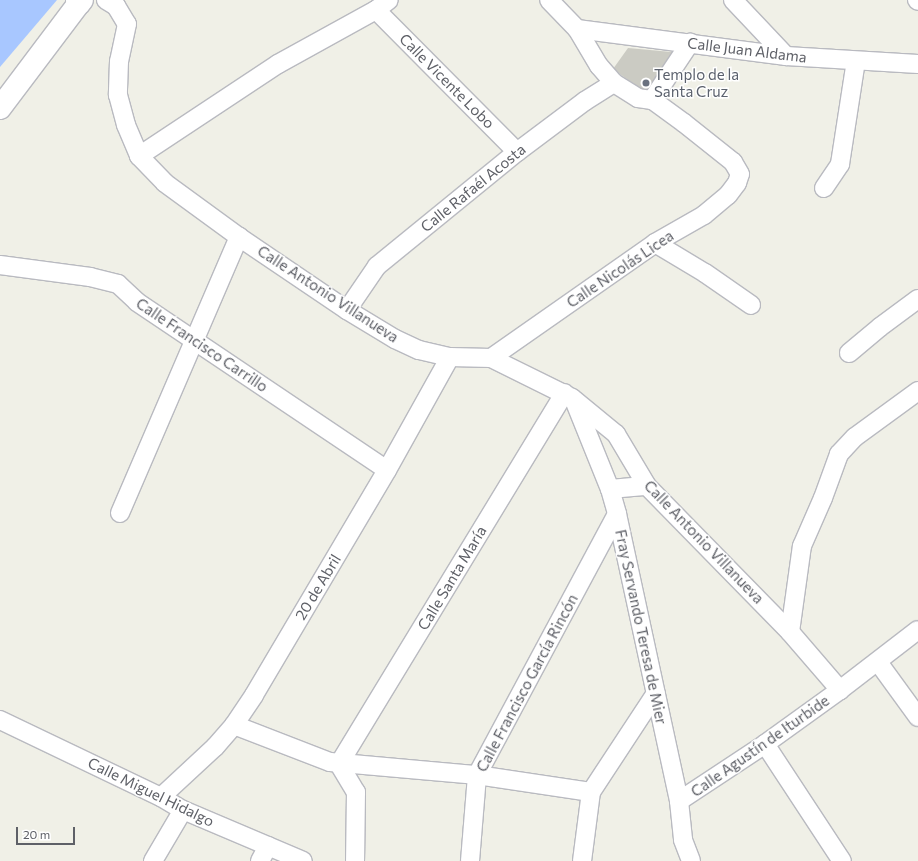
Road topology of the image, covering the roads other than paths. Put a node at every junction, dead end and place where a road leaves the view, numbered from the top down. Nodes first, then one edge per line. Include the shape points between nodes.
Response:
1 (106, 0) edge
2 (549, 0) edge
3 (733, 0) edge
4 (79, 1) edge
5 (382, 5) edge
6 (577, 29) junction
7 (690, 43) junction
8 (786, 56) junction
9 (856, 61) junction
10 (918, 64) edge
11 (614, 83) junction
12 (652, 100) junction
13 (0, 108) edge
14 (517, 152) junction
15 (139, 156) junction
16 (824, 188) dead end
17 (239, 237) junction
18 (655, 243) junction
19 (0, 265) edge
20 (918, 299) edge
21 (751, 305) dead end
22 (347, 310) junction
23 (196, 341) junction
24 (849, 353) dead end
25 (450, 357) junction
26 (491, 358) junction
27 (918, 391) edge
28 (569, 395) junction
29 (387, 470) junction
30 (647, 486) junction
31 (610, 489) junction
32 (120, 513) dead end
33 (617, 514) junction
34 (918, 630) edge
35 (790, 632) junction
36 (878, 662) junction
37 (840, 690) junction
38 (656, 693) junction
39 (918, 717) edge
40 (0, 720) edge
41 (234, 725) junction
42 (765, 744) junction
43 (339, 764) junction
44 (477, 775) junction
45 (591, 792) junction
46 (161, 797) junction
47 (679, 801) junction
48 (183, 810) junction
49 (264, 854) edge
50 (153, 861) edge
51 (304, 861) edge
52 (355, 861) edge
53 (470, 861) edge
54 (582, 861) edge
55 (691, 861) edge
56 (842, 861) edge

1 - 15 street, Calle Antonio Villanueva via 116,6 127,24 119,61 118,95 126,125
2 - 6 street
3 - 8 street
4 - 13 street
5 - 14 street, Calle Vicente Lobo
5 - 15 street via 278,64
6 - 7 street, Calle Juan Aldama
6 - 11 street via 599,66
7 - 8 street, Calle Juan Aldama
7 - 12 street
8 - 9 street, Calle Juan Aldama
9 - 10 street, Calle Juan Aldama
9 - 16 street via 840,164
11 - 12 street via 638,98
11 - 14 street, Calle Rafaél Acosta via 585,101
12 - 18 street, Calle Nicolás Licea via 733,162 740,174 728,195 704,215
14 - 22 street, Calle Rafaél Acosta via 377,266
15 - 17 street, Calle Antonio Villanueva via 164,183
17 - 22 street, Calle Antonio Villanueva
17 - 23 street
18 - 21 street
18 - 26 street, Calle Nicolás Licea
19 - 23 street, Calle Francisco Carrillo via 90,277 118,284 137,302
20 - 24 street
22 - 25 street, Calle Antonio Villanueva via 394,339 419,350
23 - 29 street, Calle Francisco Carrillo
23 - 32 street
25 - 26 street, Calle Antonio Villanueva
25 - 29 street, 20 de Abril
26 - 28 street, Calle Antonio Villanueva via 522,375
27 - 35 street via 855,437 839,454 802,546
28 - 30 street, Calle Antonio Villanueva via 616,434
28 - 31 street, Fray Servando Teresa de Mier
28 - 43 street, Calle Santa María
29 - 41 street, 20 de Abril
30 - 31 street
30 - 35 street, Calle Antonio Villanueva
31 - 33 street, Fray Servando Teresa de Mier
33 - 38 street, Fray Servando Teresa de Mier
33 - 44 street, Calle Francisco García Rincón
34 - 36 street, Calle Agustín de Iturbide
35 - 37 street, Calle Antonio Villanueva
36 - 37 street, Calle Agustín de Iturbide
36 - 39 street
37 - 42 street, Calle Agustín de Iturbide
38 - 45 street
38 - 47 street, Fray Servando Teresa de Mier
40 - 46 street, Calle Miguel Hidalgo
41 - 43 street
41 - 46 street, 20 de Abril
42 - 47 street, Calle Agustín de Iturbide
42 - 56 street
43 - 44 street
43 - 52 street via 356,792
44 - 45 street
44 - 53 street, Calle Francisco García Rincón
45 - 54 street
46 - 48 street, Calle Miguel Hidalgo
47 - 55 street, Fray Servando Teresa de Mier via 683,840
48 - 49 street, Calle Miguel Hidalgo
48 - 50 street
49 - 51 street, Calle Miguel Hidalgo

